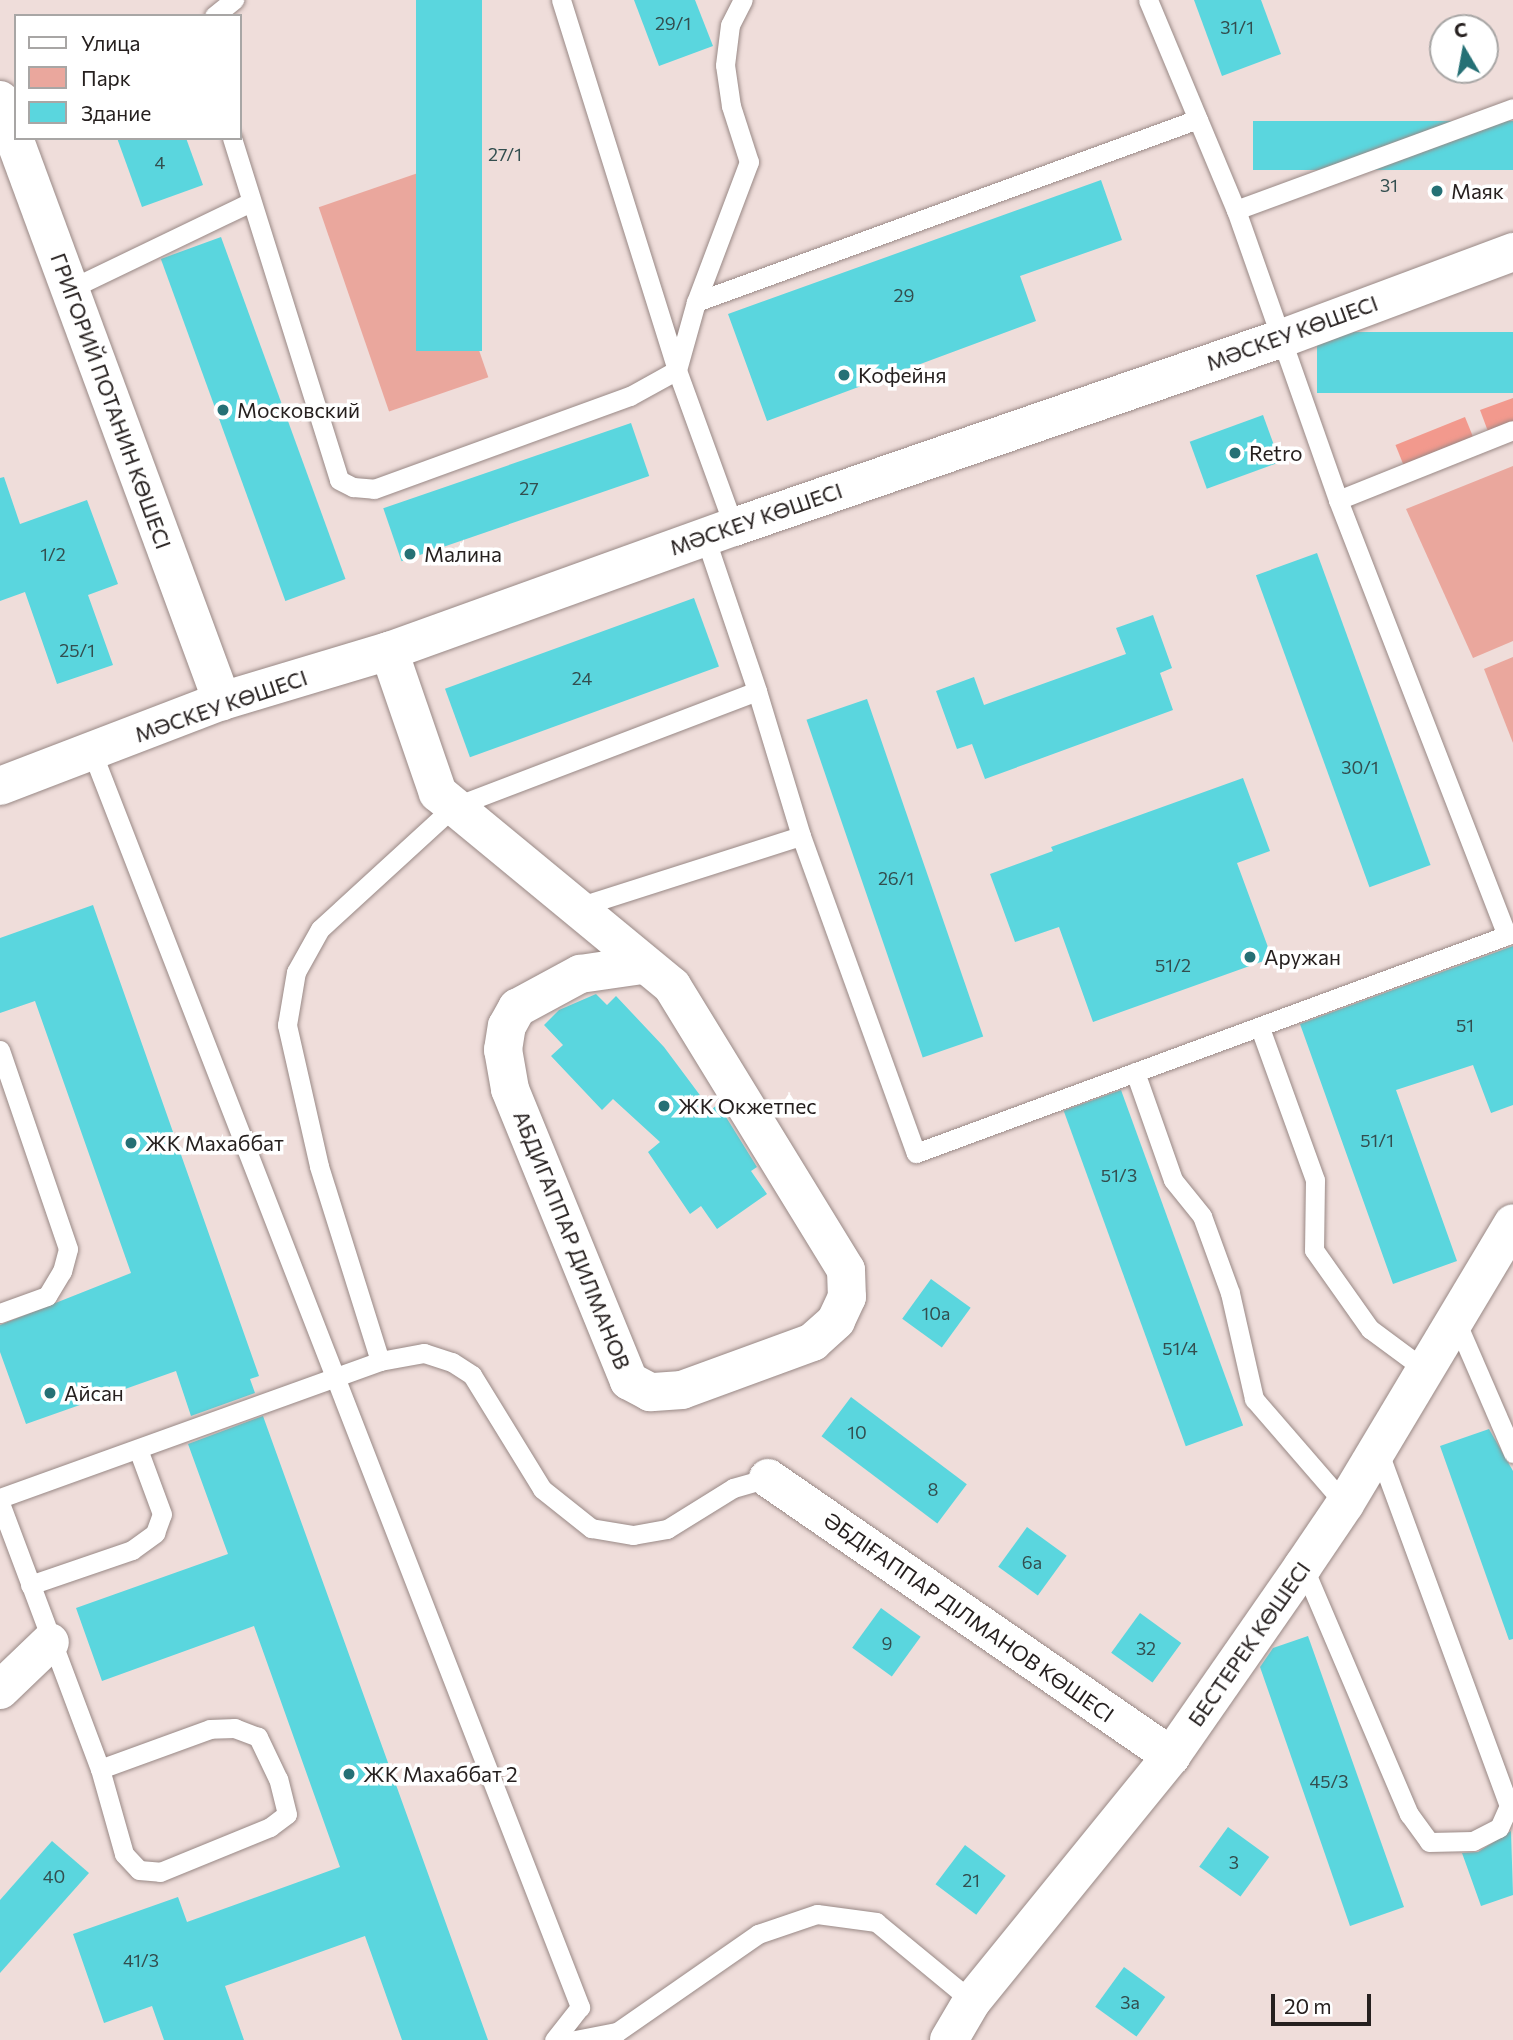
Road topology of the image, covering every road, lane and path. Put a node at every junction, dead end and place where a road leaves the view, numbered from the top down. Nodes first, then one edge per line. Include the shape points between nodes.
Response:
1 (234, 0) edge
2 (561, 0) edge
3 (743, 0) edge
4 (1148, 0) edge
5 (216, 14) edge
6 (0, 100) edge
7 (1513, 108) edge
8 (1198, 119) junction
9 (14, 138) edge
10 (15, 140) edge
11 (233, 140) edge
12 (251, 202) junction
13 (1236, 210) junction
14 (1513, 252) edge
15 (70, 289) junction
16 (696, 302) junction
17 (1283, 338) junction
18 (677, 370) junction
19 (1513, 430) edge
20 (1338, 500) junction
21 (719, 532) junction
22 (389, 651) junction
23 (757, 691) junction
24 (222, 701) junction
25 (92, 751) junction
26 (0, 786) edge
27 (453, 807) junction
28 (800, 836) junction
29 (574, 909) junction
30 (1510, 934) edge
31 (642, 965) junction
32 (1259, 1027) junction
33 (0, 1050) edge
34 (1135, 1072) junction
35 (1513, 1223) edge
36 (0, 1313) edge
37 (1456, 1321) junction
38 (380, 1361) junction
39 (1424, 1369) junction
40 (336, 1379) junction
41 (1377, 1448) junction
42 (138, 1449) junction
43 (1513, 1453) edge
44 (768, 1478) joint
45 (0, 1501) edge
46 (1345, 1504) junction
47 (1303, 1566) junction
48 (30, 1585) junction
49 (50, 1642) junction
50 (0, 1690) edge
51 (1171, 1756) junction
52 (100, 1769) junction
53 (972, 2001) junction
54 (620, 2036) edge
55 (554, 2040) edge
56 (575, 2040) edge
57 (949, 2040) edge

1 - 5 lane
2 - 18 lane
3 - 16 lane via 730,24 725,65 731,106 749,162
4 - 8 lane
6 - 9 street, ГРИГОРИЙ ПОТАНИН КӨШЕСІ
7 - 13 lane
8 - 13 lane
8 - 16 lane
10 - 15 street, ГРИГОРИЙ ПОТАНИН КӨШЕСІ
11 - 12 lane
12 - 15 lane
12 - 18 lane via 340,480 353,487 374,489 630,396
13 - 17 lane
14 - 17 street, МӘСКЕУ КӨШЕСІ
15 - 24 street, ГРИГОРИЙ ПОТАНИН КӨШЕСІ
16 - 18 lane
17 - 20 lane
17 - 21 street, МӘСКЕУ КӨШЕСІ
18 - 21 lane
19 - 20 lane
20 - 30 lane
21 - 22 street, МӘСКЕУ КӨШЕСІ
21 - 23 lane
22 - 24 street, МӘСКЕУ КӨШЕСІ
22 - 27 street via 438,793
23 - 27 lane
23 - 28 lane
24 - 25 street, МӘСКЕУ КӨШЕСІ
25 - 26 street, МӘСКЕУ КӨШЕСІ
25 - 40 lane
27 - 29 street
27 - 38 lane via 320,929 296,972 287,1025 319,1166
28 - 29 lane
28 - 34 lane via 916,1153
29 - 31 street
30 - 32 lane
31 - 31 street, АБДИГАППАР ДИЛМАНОВ via 672,986 846,1270 847,1297 836,1321 813,1342 682,1390 650,1392 629,1381 510,1089 503,1050 507,1026 517,1008 580,974
32 - 34 lane
32 - 39 lane via 1315,1180 1314,1250 1370,1329
33 - 36 lane via 68,1249 47,1296
34 - 46 lane via 1173,1180 1202,1216 1225,1280 1254,1399
35 - 37 street, БЕСТЕРЕК КӨШЕСІ
37 - 39 street, БЕСТЕРЕК КӨШЕСІ
37 - 43 lane
38 - 40 lane
38 - 44 lane via 424,1353 453,1362 472,1375 542,1489 591,1528 633,1535 667,1529 733,1488
39 - 41 street, БЕСТЕРЕК КӨШЕСІ
40 - 42 lane
40 - 55 lane via 580,2007
41 - 46 street, БЕСТЕРЕК КӨШЕСІ
41 - 47 lane via 1510,1805 1499,1828 1473,1841 1429,1842 1409,1814
42 - 45 lane
42 - 48 lane via 162,1514 155,1533 132,1550
44 - 51 street, ӘБДІҒАППАР ДІЛМАНОВ КӨШЕСІ
45 - 48 lane
46 - 47 street, БЕСТЕРЕК КӨШЕСІ
47 - 51 street, БЕСТЕРЕК КӨШЕСІ
48 - 49 lane
49 - 50 street
49 - 52 lane
51 - 53 street, БЕСТЕРЕК КӨШЕСІ
52 - 52 lane via 124,1854 139,1870 160,1872 271,1826 287,1814 278,1779 258,1737 235,1728 211,1729
53 - 54 lane via 876,1922 817,1914 758,1934
53 - 57 street, БЕСТЕРЕК КӨШЕСІ
54 - 56 lane

